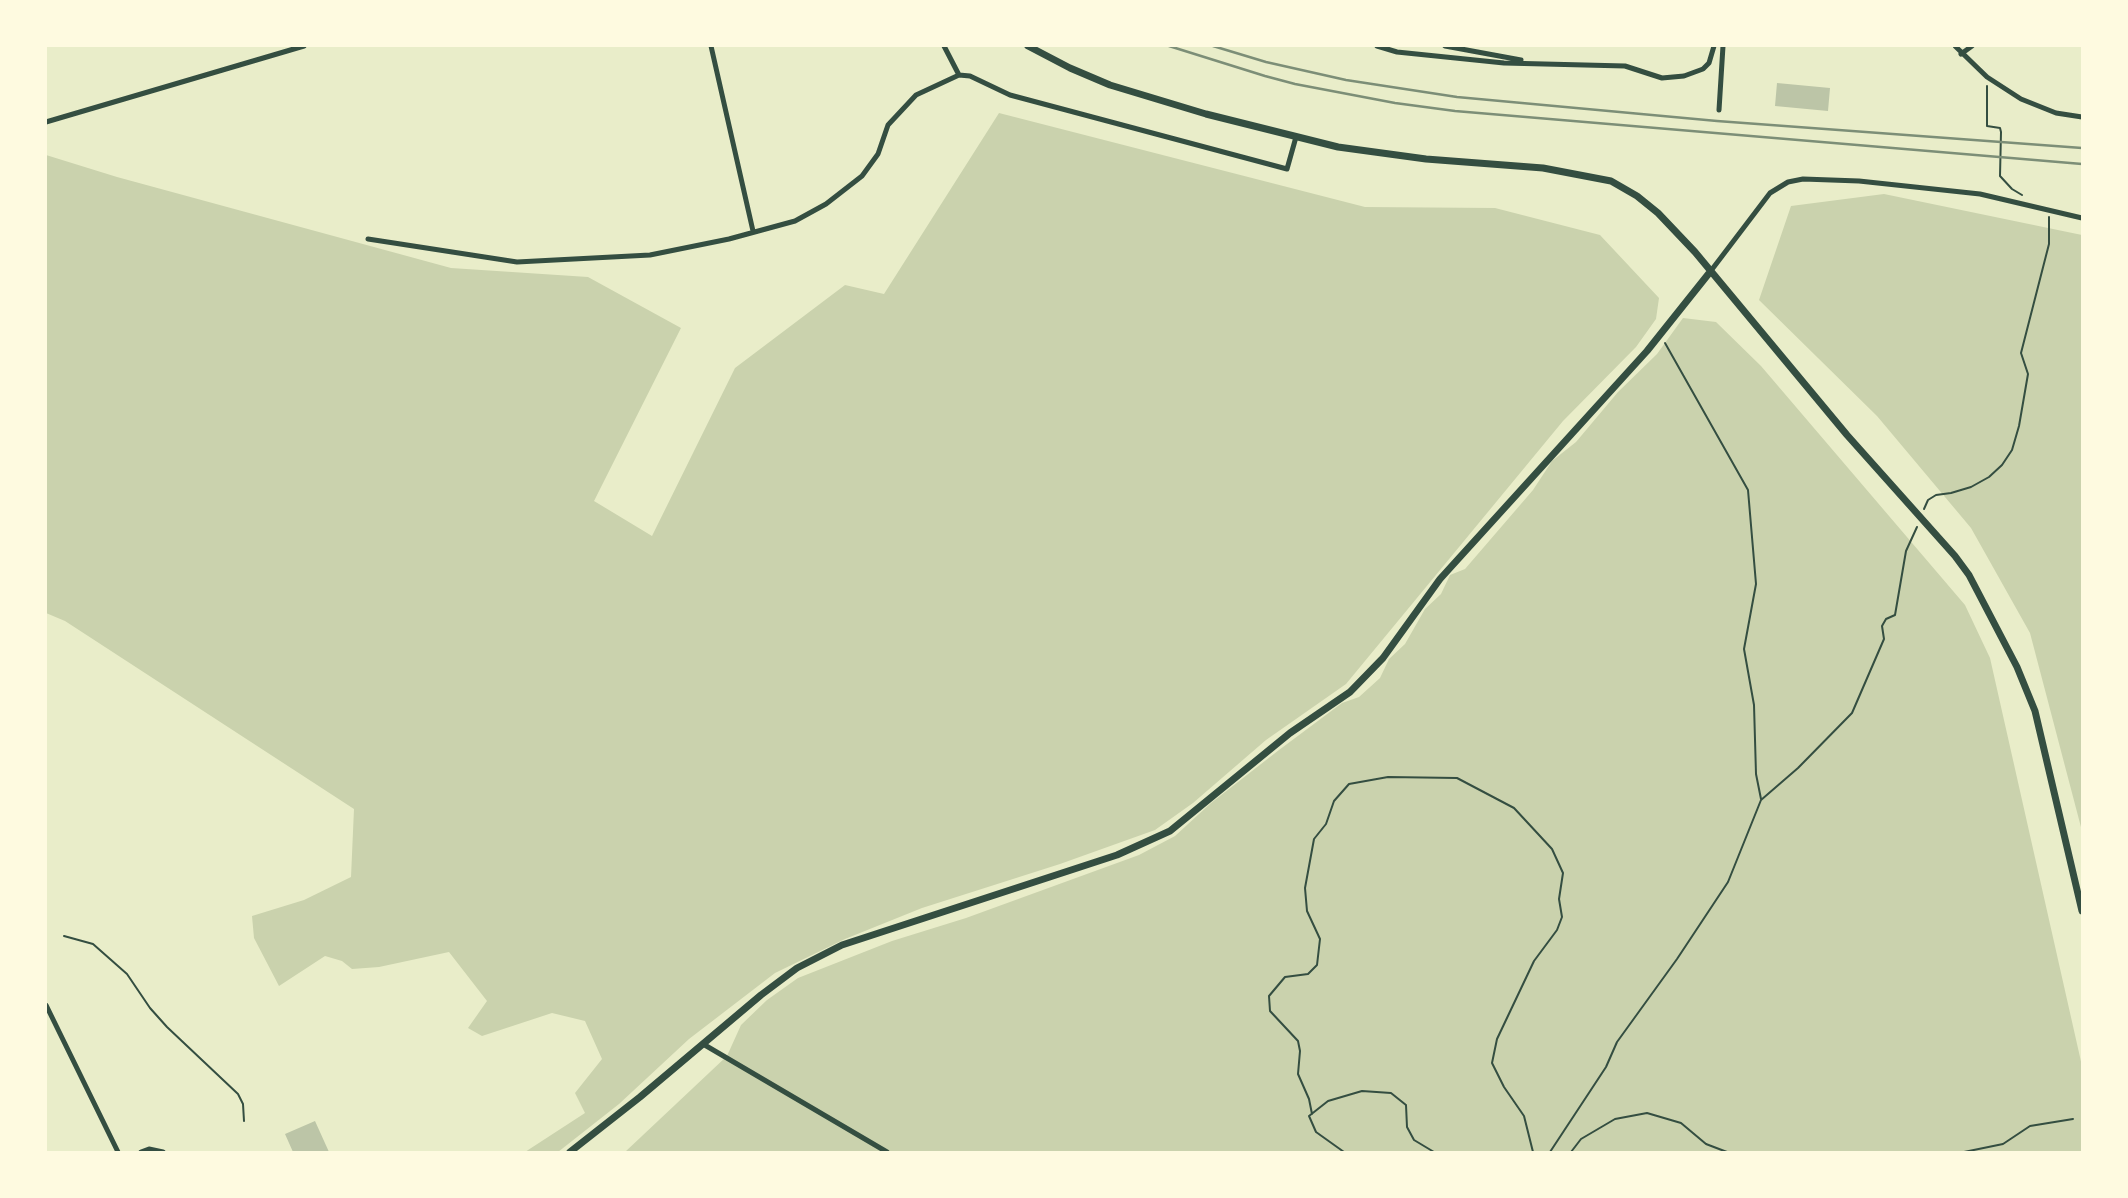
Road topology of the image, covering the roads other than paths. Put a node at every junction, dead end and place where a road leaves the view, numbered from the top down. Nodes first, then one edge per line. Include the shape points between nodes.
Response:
1 (304, 46) edge
2 (711, 46) edge
3 (944, 46) edge
4 (1028, 46) edge
5 (1377, 46) edge
6 (1445, 46) edge
7 (1714, 46) edge
8 (1723, 46) edge
9 (1955, 46) edge
10 (1972, 46) edge
11 (1961, 54) junction
12 (1529, 62) junction
13 (959, 75) junction
14 (1719, 110) dead end
15 (2082, 117) edge
16 (46, 122) edge
17 (1296, 137) junction
18 (2082, 218) edge
19 (753, 231) junction
20 (368, 239) dead end
21 (1710, 272) junction
22 (2082, 911) edge
23 (46, 1005) edge
24 (703, 1044) junction
25 (118, 1153) edge
26 (141, 1153) edge
27 (163, 1153) edge
28 (570, 1153) edge
29 (887, 1153) edge

1 - 16 street
2 - 19 street
3 - 13 street
4 - 17 main road via 1110,85
5 - 12 street via 1437,57
6 - 12 street
7 - 12 street via 1703,69 1662,78 1625,66
8 - 14 street
9 - 11 street
10 - 11 street
11 - 15 street via 2021,99 2056,113
13 - 17 street via 1010,95 1287,169
13 - 19 street via 916,94 888,125 878,154 862,176 826,204 795,221
17 - 21 main road via 1338,147 1543,168 1611,181 1658,213
18 - 21 street via 1980,194 1846,180 1796,180 1770,193
19 - 20 street via 650,255 517,262
21 - 22 main road via 1969,575 1983,598 2035,711
21 - 24 main road via 1661,334 1440,579 1383,658 1350,692 1290,733 1170,831 1117,855 842,945 797,968
23 - 25 street
24 - 28 main road
24 - 29 street
26 - 27 street via 149,1149

